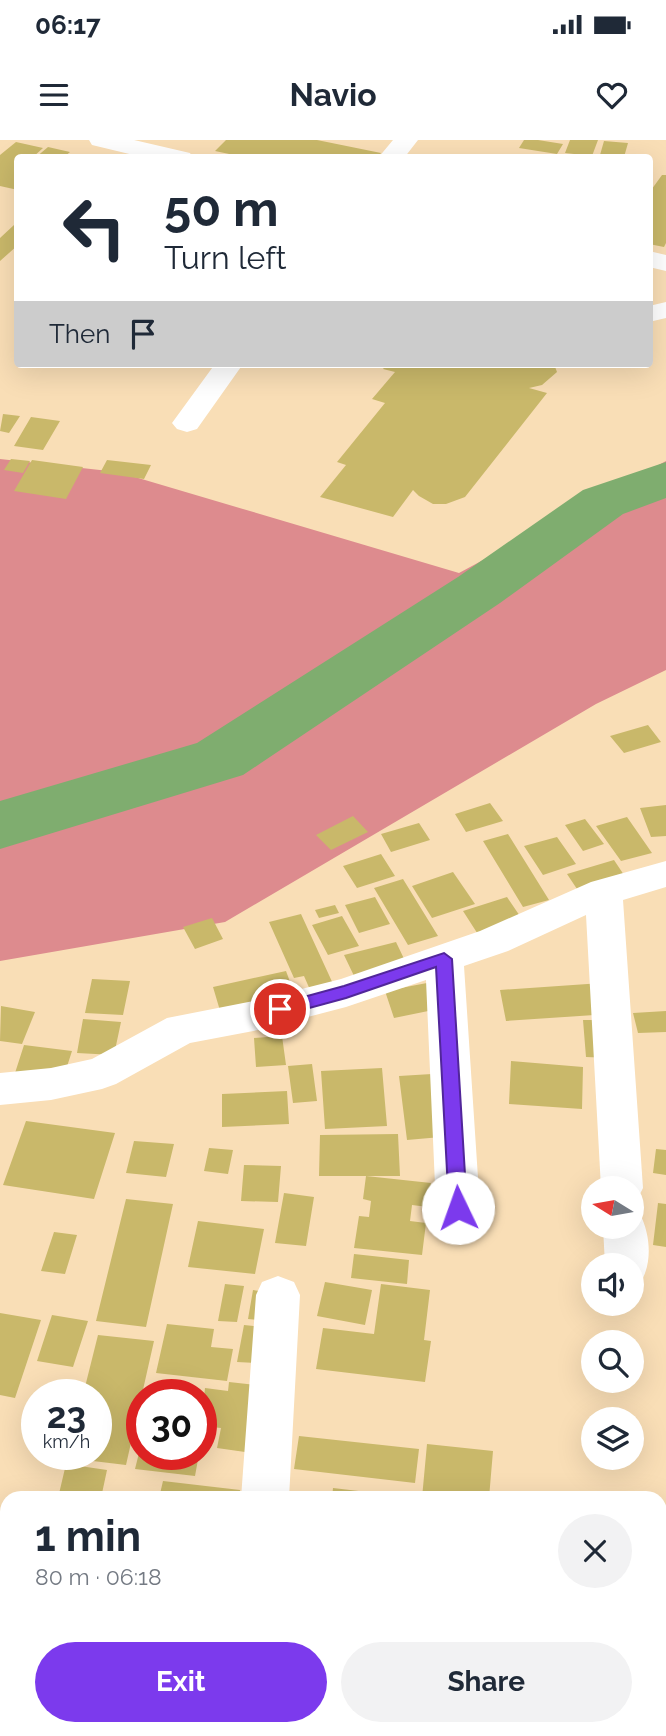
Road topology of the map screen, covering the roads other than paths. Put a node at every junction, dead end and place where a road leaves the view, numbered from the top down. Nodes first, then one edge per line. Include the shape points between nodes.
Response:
1 (101, 140) edge
2 (406, 140) edge
3 (163, 154) edge
4 (394, 154) edge
5 (226, 368) edge
6 (187, 423) dead end
7 (666, 874) edge
8 (604, 892) junction
9 (444, 959) junction
10 (0, 1089) edge
11 (621, 1176) edge
12 (458, 1208) dead end
13 (278, 1294) dead end
14 (265, 1491) edge

1 - 3 street
2 - 4 street
5 - 6 street
7 - 8 street
8 - 9 street
8 - 11 street
9 - 10 street via 346,992 181,1029 102,1073
9 - 12 street
13 - 14 street

